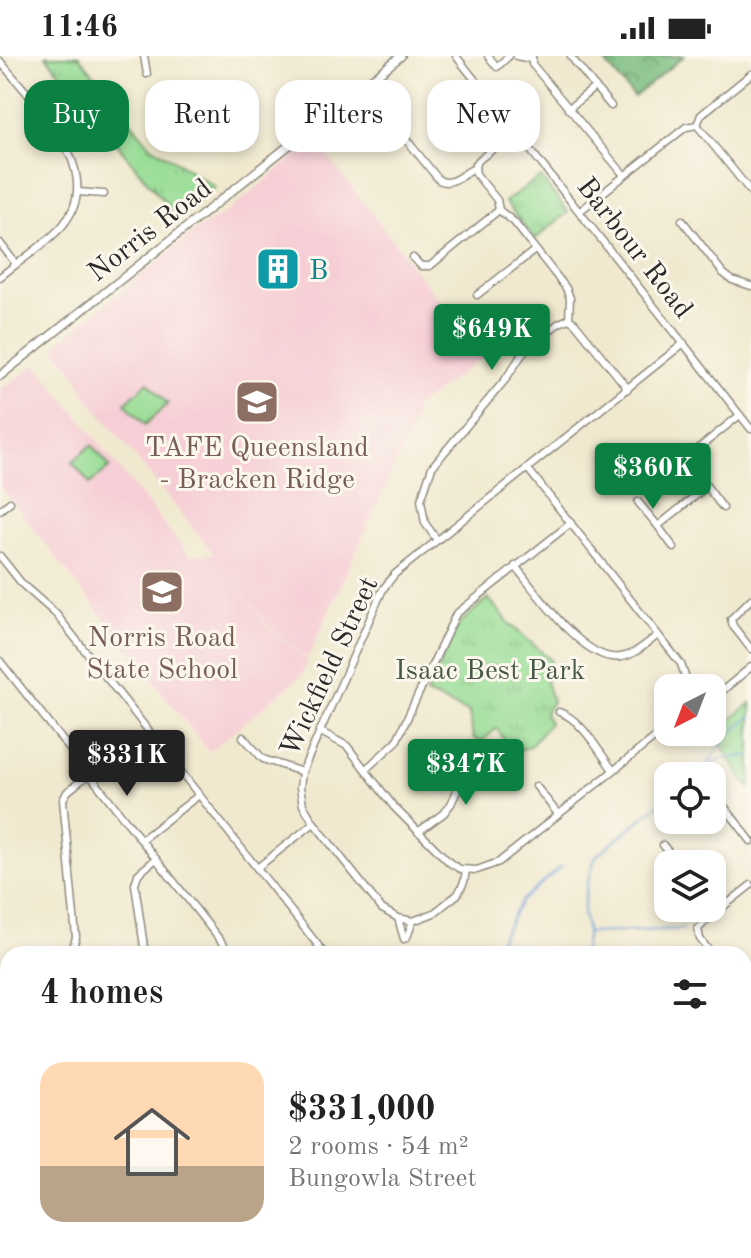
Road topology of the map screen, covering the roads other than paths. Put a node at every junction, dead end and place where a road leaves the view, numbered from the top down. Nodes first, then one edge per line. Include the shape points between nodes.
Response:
1 (144, 56) edge
2 (401, 56) edge
3 (456, 56) edge
4 (488, 56) edge
5 (509, 56) edge
6 (516, 56) edge
7 (571, 57) edge
8 (532, 58) edge
9 (0, 61) edge
10 (147, 74) dead end
11 (751, 74) edge
12 (475, 80) edge
13 (595, 87) junction
14 (611, 106) dead end
15 (568, 109) junction
16 (697, 125) junction
17 (411, 147) edge
18 (489, 152) edge
19 (533, 152) edge
20 (475, 168) junction
21 (624, 175) junction
22 (78, 192) junction
23 (751, 192) edge
24 (104, 194) dead end
25 (499, 210) junction
26 (580, 211) junction
27 (682, 220) dead end
28 (0, 243) edge
29 (535, 250) junction
30 (413, 258) dead end
31 (16, 264) junction
32 (0, 277) edge
33 (751, 286) edge
34 (477, 295) dead end
35 (569, 319) junction
36 (684, 343) junction
37 (0, 376) edge
38 (628, 389) junction
39 (740, 415) junction
40 (751, 429) edge
41 (528, 469) junction
42 (706, 487) junction
43 (10, 502) dead end
44 (638, 502) dead end
45 (723, 508) dead end
46 (0, 510) edge
47 (571, 523) junction
48 (658, 526) junction
49 (437, 540) junction
50 (674, 548) dead end
51 (0, 556) edge
52 (515, 566) junction
53 (751, 599) edge
54 (658, 635) junction
55 (751, 649) edge
56 (0, 661) edge
57 (751, 667) edge
58 (684, 674) edge
59 (726, 688) edge
60 (559, 712) dead end
61 (319, 731) junction
62 (243, 737) dead end
63 (654, 738) edge
64 (475, 751) dead end
65 (366, 769) junction
66 (613, 770) junction
67 (302, 772) junction
68 (89, 774) junction
69 (536, 786) dead end
70 (199, 795) junction
71 (726, 809) edge
72 (558, 814) junction
73 (314, 823) junction
74 (418, 832) junction
75 (141, 840) junction
76 (751, 841) edge
77 (663, 845) dead end
78 (667, 850) edge
79 (156, 859) junction
80 (257, 868) junction
81 (466, 870) junction
82 (751, 885) edge
83 (726, 905) edge
84 (398, 918) junction
85 (413, 921) junction
86 (705, 922) edge
87 (73, 946) edge
88 (144, 946) edge
89 (225, 946) edge
90 (319, 946) edge
91 (706, 946) edge
92 (0, 986) edge
93 (0, 997) edge

1 - 10 street
2 - 37 main road, Norris Road
3 - 12 street, Barbour Road
4 - 5 street via 497,67
6 - 8 street
7 - 13 street
8 - 15 street
9 - 22 street via 68,148
11 - 16 street via 701,115
13 - 14 street
13 - 15 street
15 - 21 street
16 - 21 street via 686,127
16 - 23 street
17 - 20 street via 444,183
18 - 20 street
19 - 26 street, Barbour Road
20 - 25 street
21 - 26 street
22 - 24 street
22 - 31 street via 65,223
25 - 29 street
25 - 30 street via 430,266
26 - 36 street, Barbour Road
27 - 33 street via 723,273
28 - 31 street
29 - 34 street
29 - 35 street via 566,288
31 - 32 street
35 - 38 street
35 - 49 street via 525,350 432,467 421,500 425,523
36 - 38 street, Wickfield Street
36 - 39 street, Barbour Road
38 - 41 street, Wickfield Street
39 - 40 street, Barbour Road
39 - 42 street via 687,460
41 - 47 street
41 - 49 street, Wickfield Street
42 - 45 street
42 - 48 street
43 - 46 street
44 - 48 street
47 - 52 street
47 - 54 street
48 - 50 street
49 - 61 street, Wickfield Street via 383,589
51 - 70 street via 56,614
52 - 54 street via 569,633 605,656 632,654
52 - 65 street via 453,618 396,742
53 - 55 street via 731,619
54 - 58 street
56 - 68 street
57 - 59 street
60 - 66 street via 576,723
61 - 65 street via 347,746
61 - 67 street, Wickfield Street
62 - 67 street via 263,759
63 - 66 street
64 - 74 street via 451,804
65 - 74 street
66 - 72 street
67 - 73 street, Wickfield Street via 303,805
68 - 75 street
68 - 87 street via 63,800
69 - 72 street
70 - 75 street
70 - 80 street
71 - 76 street
72 - 81 street via 499,862
73 - 80 street
73 - 84 street, Wickfield Street via 382,909
74 - 81 street via 445,859
75 - 79 street
77 - 78 street
79 - 88 street via 138,874 135,884
79 - 89 street
80 - 90 street
81 - 85 street via 458,894
82 - 83 street
84 - 85 street
84 - 85 street, Wickfield Street via 404,939
86 - 91 street via 698,934
92 - 93 street

